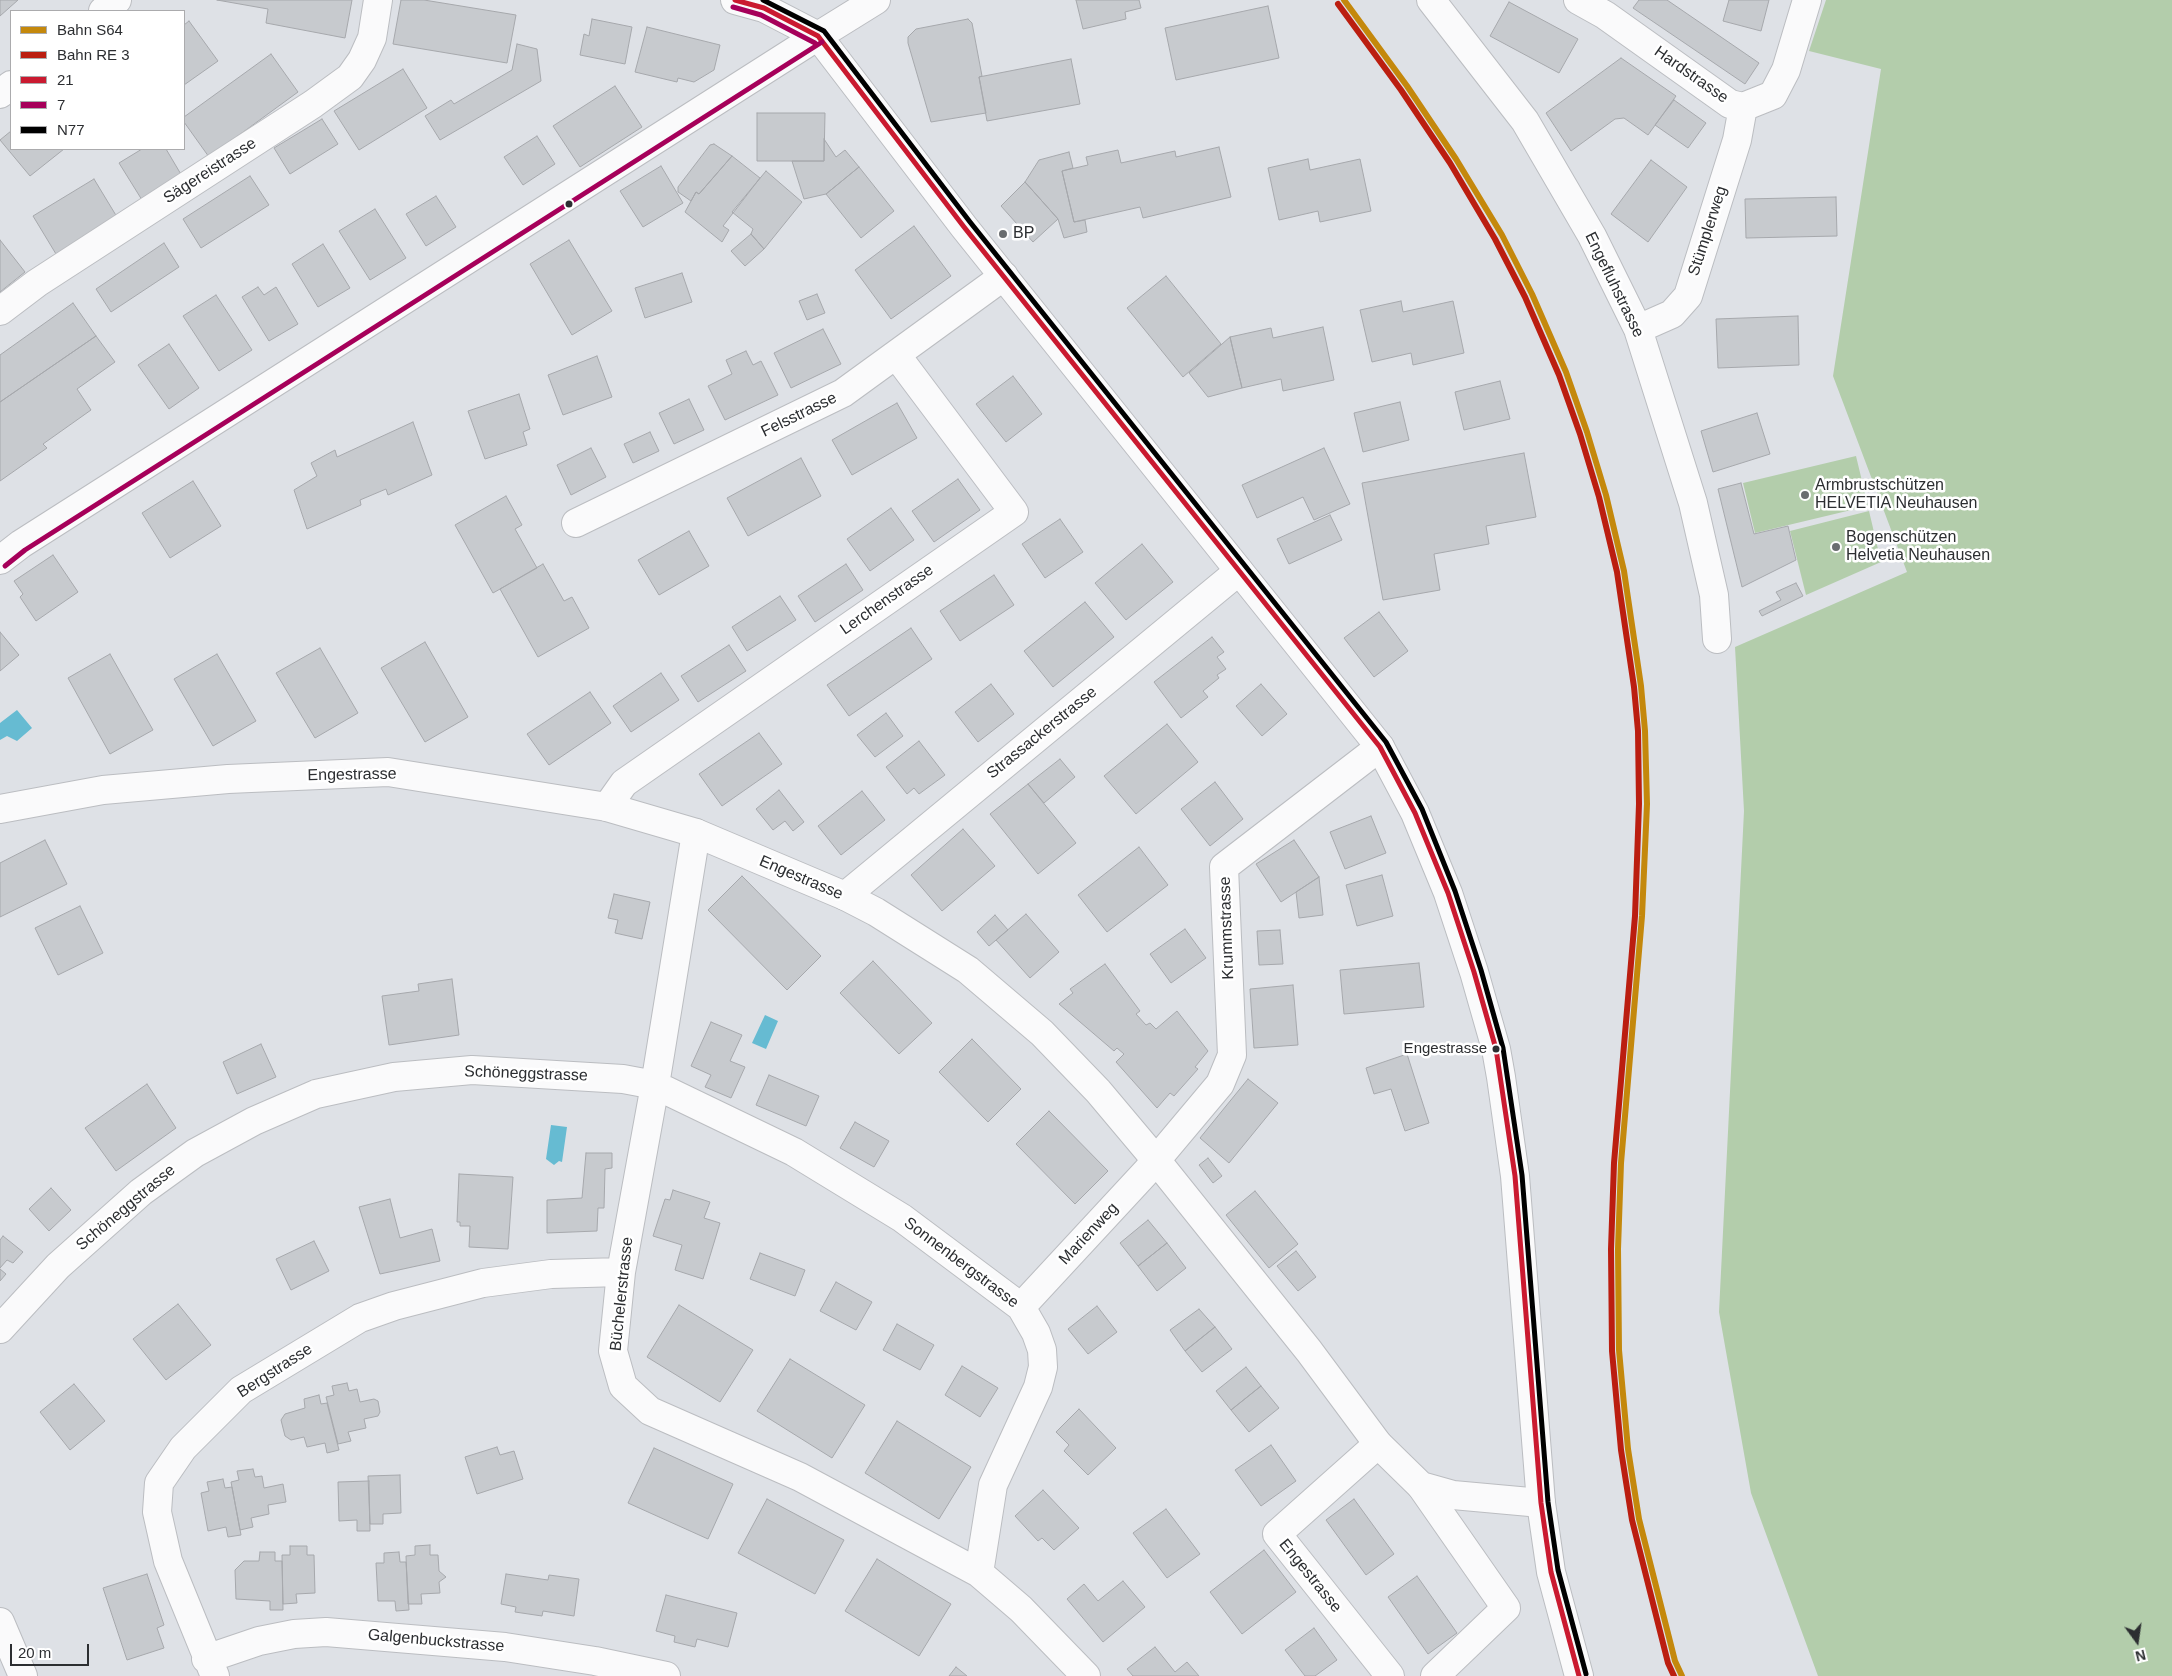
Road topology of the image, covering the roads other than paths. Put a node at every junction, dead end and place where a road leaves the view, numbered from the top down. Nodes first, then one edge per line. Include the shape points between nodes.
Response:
1 (117, 0) edge
2 (378, 0) edge
3 (735, 0) edge
4 (876, 0) edge
5 (1432, 0) edge
6 (1578, 0) edge
7 (1807, 0) edge
8 (104, 10) edge
9 (818, 36) junction
10 (10, 86) edge
11 (0, 94) edge
12 (1743, 107) junction
13 (1004, 276) junction
14 (0, 311) edge
15 (1638, 330) junction
16 (897, 356) junction
17 (576, 522) dead end
18 (0, 560) edge
19 (1239, 571) junction
20 (1718, 639) dead end
21 (1380, 747) junction
22 (607, 807) junction
23 (0, 809) edge
24 (696, 833) junction
25 (845, 896) junction
26 (655, 1085) junction
27 (1156, 1160) junction
28 (621, 1272) junction
29 (1021, 1307) junction
30 (0, 1329) edge
31 (1378, 1444) junction
32 (1421, 1486) junction
33 (1541, 1502) junction
34 (979, 1573) junction
35 (0, 1622) edge
36 (210, 1667) edge
37 (23, 1676) edge
38 (666, 1676) edge
39 (1086, 1676) edge
40 (1390, 1676) edge
41 (1436, 1676) edge
42 (1579, 1676) edge

1 - 8 street
2 - 14 street, Sägereistrasse via 372,38 350,77 37,283
3 - 9 street via 764,8
4 - 9 street
5 - 15 street, Engefluhstrasse via 1524,121 1592,236
6 - 12 street, Hardstrasse via 1605,15 1730,104
7 - 12 street, Hardstrasse via 1786,70 1773,95
9 - 13 street
9 - 18 street
10 - 11 street
12 - 15 street, Stümplerweg via 1737,140 1688,296 1672,314
13 - 16 street, Felsstrasse
13 - 19 street
15 - 20 street, Engefluhstrasse via 1693,504 1714,595
16 - 17 street, Felsstrasse via 843,393
16 - 22 street, Lerchenstrasse via 1014,512 624,783
19 - 21 street
19 - 25 street, Strassackerstrasse
21 - 27 street, Krummstrasse via 1224,867 1232,1055 1220,1084
21 - 33 street via 1415,813 1448,893 1496,1049 1515,1176
22 - 23 street, Engestrasse via 388,772 228,779 103,790
22 - 24 street, Engestrasse
24 - 25 street, Engestrasse
24 - 26 street, Büchelerstrasse
25 - 27 street, Engestrasse via 968,970 1042,1033 1098,1091
26 - 28 street, Büchelerstrasse
26 - 29 street, Sonnenbergstrasse via 794,1152 902,1218
26 - 30 street, Schöneggstrasse via 623,1079 472,1070 394,1077 316,1094 254,1121 195,1153 140,1192 58,1266
27 - 29 street, Marienweg
27 - 31 street, Engestrasse via 1309,1351
28 - 34 street, Büchelerstrasse via 613,1350 623,1386 650,1411 800,1477
28 - 36 street, Bergstrasse via 551,1274 483,1283 394,1306 360,1318 241,1390 183,1448 159,1483 157,1512 168,1561
29 - 34 street, Sonnenbergstrasse via 1036,1333 1042,1350 1043,1368 1038,1387 993,1485
31 - 32 street, Engestrasse
31 - 40 street, Engestrasse via 1277,1534
32 - 33 street, Engestrasse via 1453,1495
32 - 41 street, Engestrasse via 1506,1608
33 - 42 street via 1551,1572
34 - 39 street via 1021,1609
35 - 37 street
36 - 38 street, Galgenbuckstrasse via 259,1640 326,1632 505,1646

